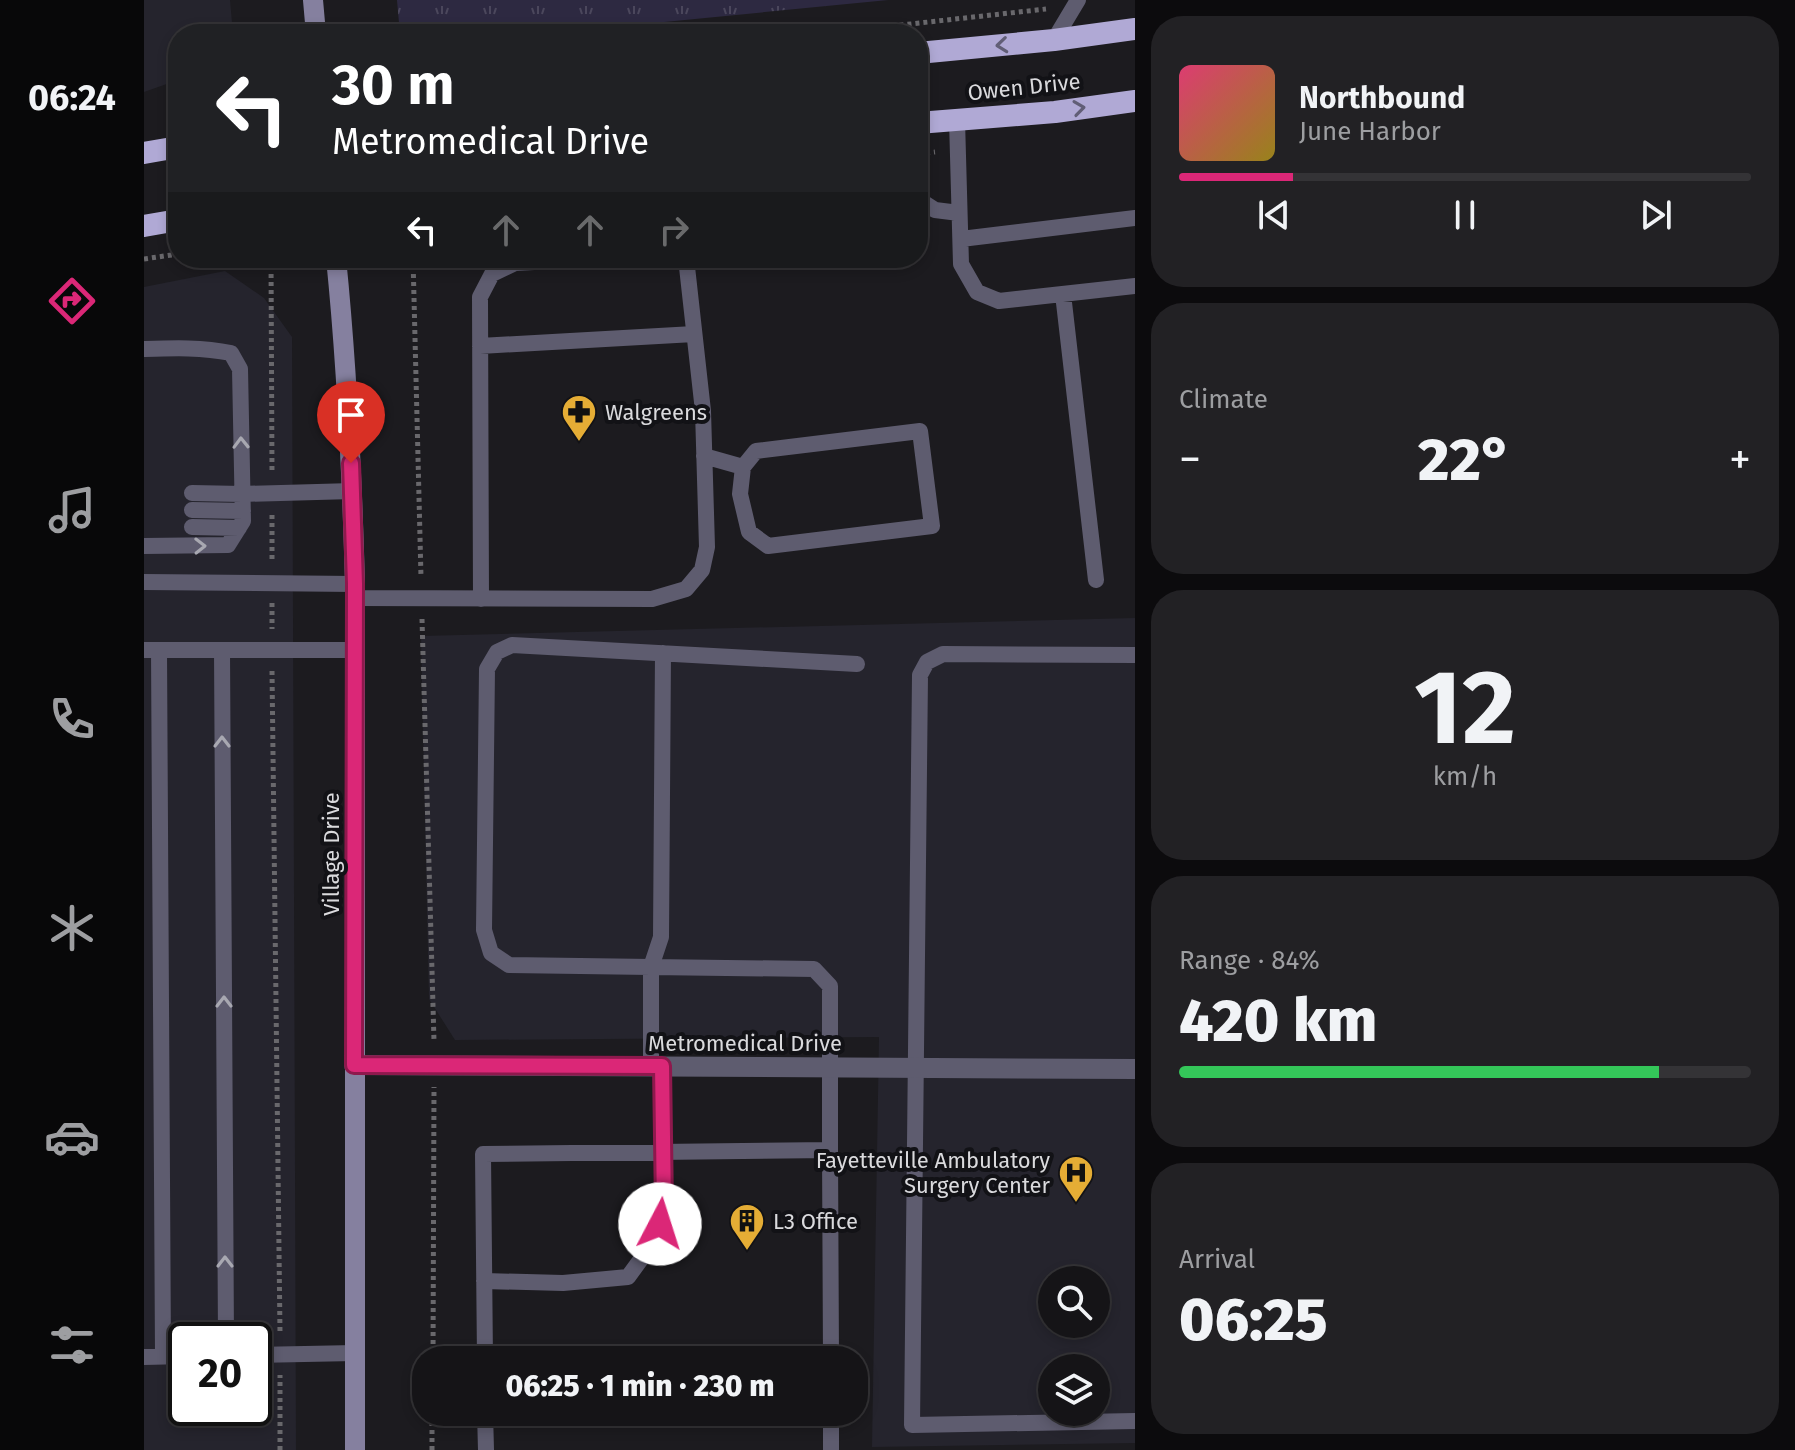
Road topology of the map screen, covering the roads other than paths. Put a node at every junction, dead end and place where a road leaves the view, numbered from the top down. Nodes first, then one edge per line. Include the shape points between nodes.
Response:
1 (313, 0) edge
2 (1076, 3) edge
3 (315, 24) edge
4 (1135, 29) edge
5 (1054, 40) junction
6 (928, 52) edge
7 (1135, 101) edge
8 (957, 120) junction
9 (928, 122) edge
10 (168, 149) edge
11 (144, 153) edge
12 (928, 205) edge
13 (959, 213) junction
14 (1135, 218) edge
15 (168, 222) edge
16 (144, 226) edge
17 (961, 239) junction
18 (337, 268) edge
19 (505, 268) edge
20 (687, 268) edge
21 (1135, 286) edge
22 (1063, 294) junction
23 (694, 334) junction
24 (480, 346) junction
25 (144, 349) edge
26 (704, 456) junction
27 (743, 467) junction
28 (353, 491) junction
29 (192, 493) dead end
30 (243, 502) junction
31 (239, 528) junction
32 (144, 546) edge
33 (1096, 580) dead end
34 (144, 582) edge
35 (355, 591) junction
36 (481, 599) junction
37 (152, 650) edge
38 (222, 650) junction
39 (355, 650) junction
40 (663, 653) junction
41 (1135, 655) edge
42 (857, 664) dead end
43 (651, 967) junction
44 (354, 1065) junction
45 (656, 1066) junction
46 (829, 1067) junction
47 (916, 1068) junction
48 (1135, 1069) edge
49 (830, 1150) junction
50 (662, 1152) junction
51 (484, 1281) junction
52 (226, 1322) edge
53 (485, 1346) edge
54 (831, 1346) edge
55 (355, 1353) junction
56 (272, 1354) edge
57 (163, 1356) junction
58 (168, 1356) edge
59 (144, 1357) edge
60 (1135, 1421) edge
61 (485, 1426) edge
62 (831, 1426) edge
63 (355, 1450) edge
64 (486, 1450) edge
65 (831, 1450) edge

1 - 3 main road
2 - 5 lane
4 - 5 highway, Owen Drive
5 -> 6 highway, Owen Drive
8 -> 7 highway, Owen Drive
8 - 9 highway, Owen Drive
8 - 13 lane
10 - 11 highway
12 - 13 lane
13 - 17 lane
14 - 17 lane
15 - 16 highway
17 - 22 lane via 961,264 977,292 999,301
18 - 28 main road, Village Drive
19 - 24 lane via 492,274 480,297
20 - 23 lane
21 - 22 lane
22 - 33 lane
23 - 24 lane
23 - 26 lane
24 - 36 lane
30 -> 25 lane via 240,369 231,353
26 - 27 lane
26 - 36 lane via 707,547 702,570 686,589 652,599
27 - 27 lane via 756,451 920,431 932,526 768,546 749,532 740,494
28 - 30 lane via 272,493
28 - 35 main road, Village Drive
29 - 30 lane
30 - 31 lane
30 - 31 lane via 192,519
32 -> 31 lane via 228,545
34 - 35 lane via 272,583
35 - 36 lane
35 - 39 main road, Village Drive
37 - 38 lane
37 - 57 lane
38 - 39 lane
52 -> 38 lane
39 - 44 main road, Village Drive
40 - 42 lane
40 - 43 lane via 661,937
40 - 43 lane via 512,645 497,652 487,669 484,930 491,953 509,965
41 - 47 lane via 943,654 927,662 920,675
43 - 45 lane
43 - 46 lane via 814,969 830,986
44 - 45 street, Metromedical Drive
44 - 55 main road, Village Drive
45 - 46 street, Metromedical Drive
45 - 50 lane
46 - 47 street, Metromedical Drive
46 - 49 lane
47 - 48 street, Metromedical Drive
47 - 60 lane via 912,1425
49 - 50 lane
49 - 54 lane
50 - 51 lane via 664,1207 655,1240 628,1277 563,1283
50 - 51 lane via 483,1154
51 - 53 lane
55 - 56 lane
55 - 63 main road, Village Drive
57 - 58 lane
57 - 59 lane
61 - 64 lane
62 - 65 lane

